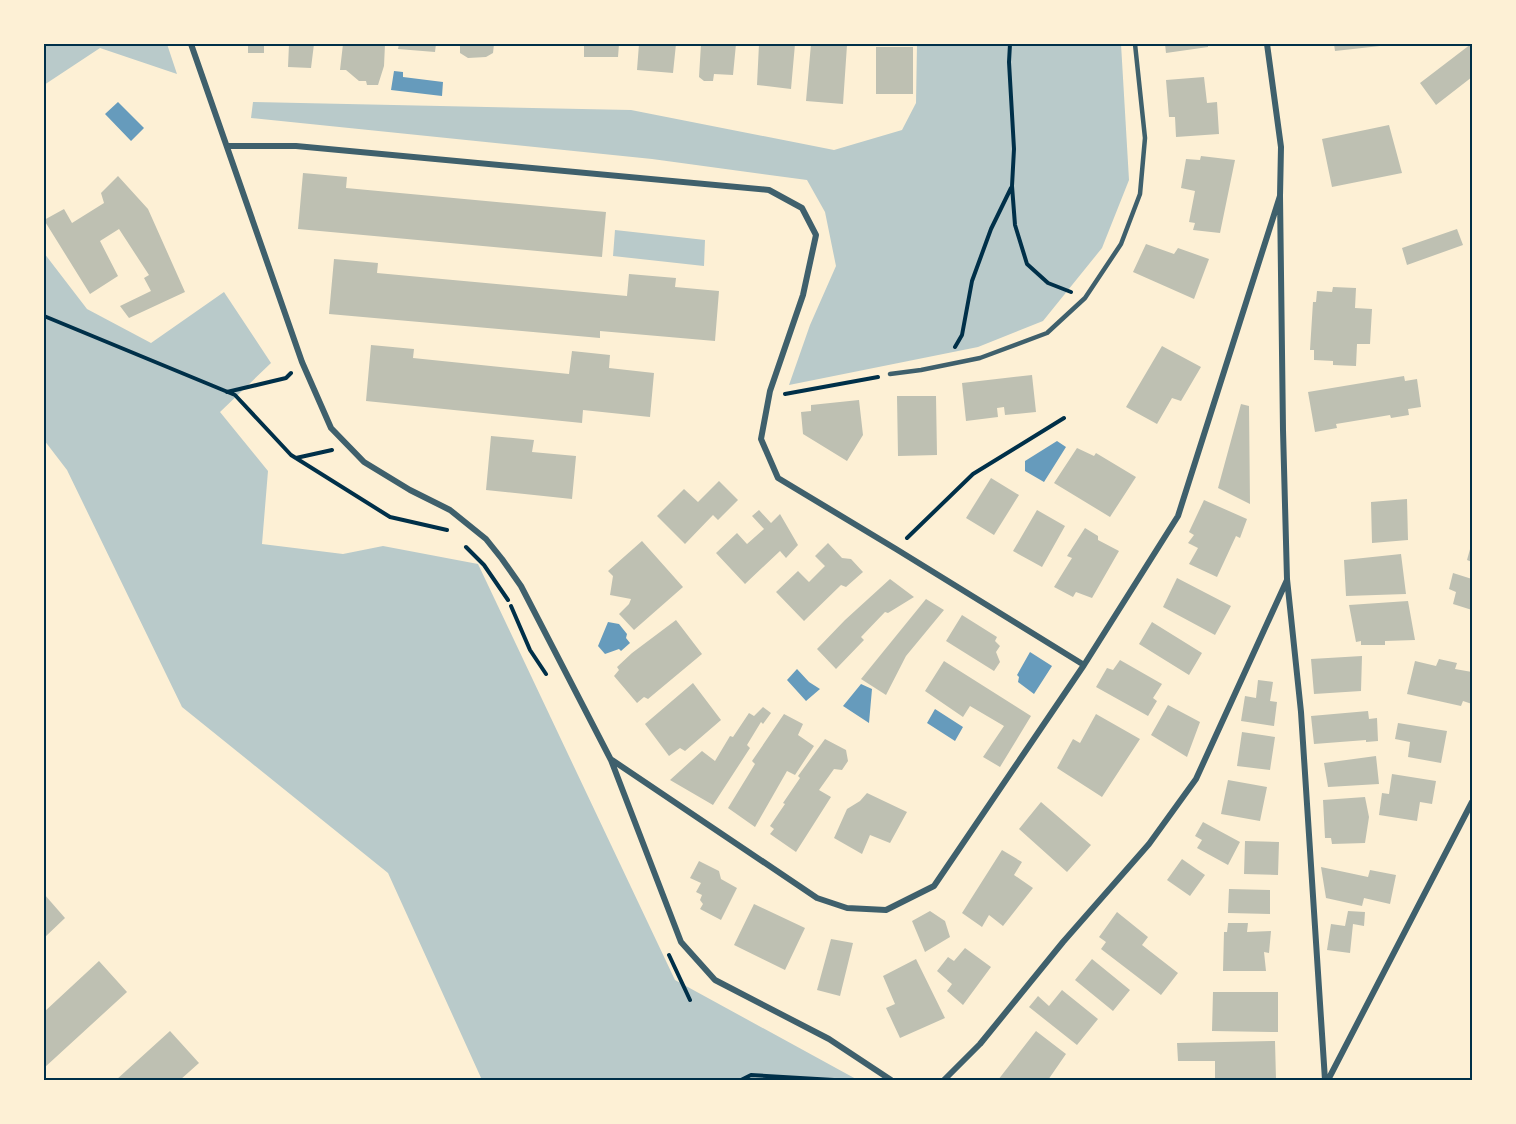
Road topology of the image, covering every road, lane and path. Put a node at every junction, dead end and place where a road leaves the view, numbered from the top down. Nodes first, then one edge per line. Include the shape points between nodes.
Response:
1 (191, 44) edge
2 (1010, 44) edge
3 (1135, 44) edge
4 (1267, 44) edge
5 (226, 146) junction
6 (1012, 186) junction
7 (1280, 196) junction
8 (1085, 298) junction
9 (44, 316) edge
10 (302, 362) junction
11 (944, 365) junction
12 (890, 374) joint
13 (227, 392) junction
14 (769, 398) junction
15 (1064, 418) dead end
16 (346, 444) junction
17 (296, 459) junction
18 (452, 531) dead end
19 (460, 540) dead end
20 (896, 549) junction
21 (1287, 579) junction
22 (1084, 664) junction
23 (548, 677) dead end
24 (611, 760) junction
25 (1473, 801) edge
26 (668, 952) dead end
27 (690, 1000) dead end
28 (741, 1080) edge
29 (753, 1080) edge
30 (766, 1080) edge
31 (834, 1080) edge
32 (891, 1080) edge
33 (944, 1080) edge
34 (1327, 1080) edge

1 - 5 street
2 - 6 path
3 - 8 lane via 1145,138 1140,194 1120,244
4 - 7 street via 1281,147
5 - 10 street
5 - 14 street via 296,146 769,190 802,208 816,235 803,295
6 - 8 path via 1014,225 1027,264 1048,283
6 - 11 path via 972,281 962,335
7 - 21 street
7 - 22 street via 1178,516
8 - 11 lane via 1047,333 980,358
9 - 13 path
10 - 13 path via 286,378
10 - 16 street via 331,428
11 - 12 lane
12 - 14 path
13 - 17 path via 235,395
14 - 20 street via 761,439 778,478
15 - 20 path via 973,474
16 - 17 path via 327,453
16 - 24 street via 364,462 450,510 486,539 521,586
17 - 18 path via 390,517
19 - 23 path via 484,565 508,600 530,651
20 - 22 street
21 - 33 street via 1196,779 1149,844 980,1044
21 - 34 street via 1301,712
22 - 24 street via 934,886 886,910 847,908 817,898
24 - 32 street via 681,942 715,980 829,1039
25 - 34 street
26 - 27 path
28 - 31 path via 751,1075
29 - 30 path

